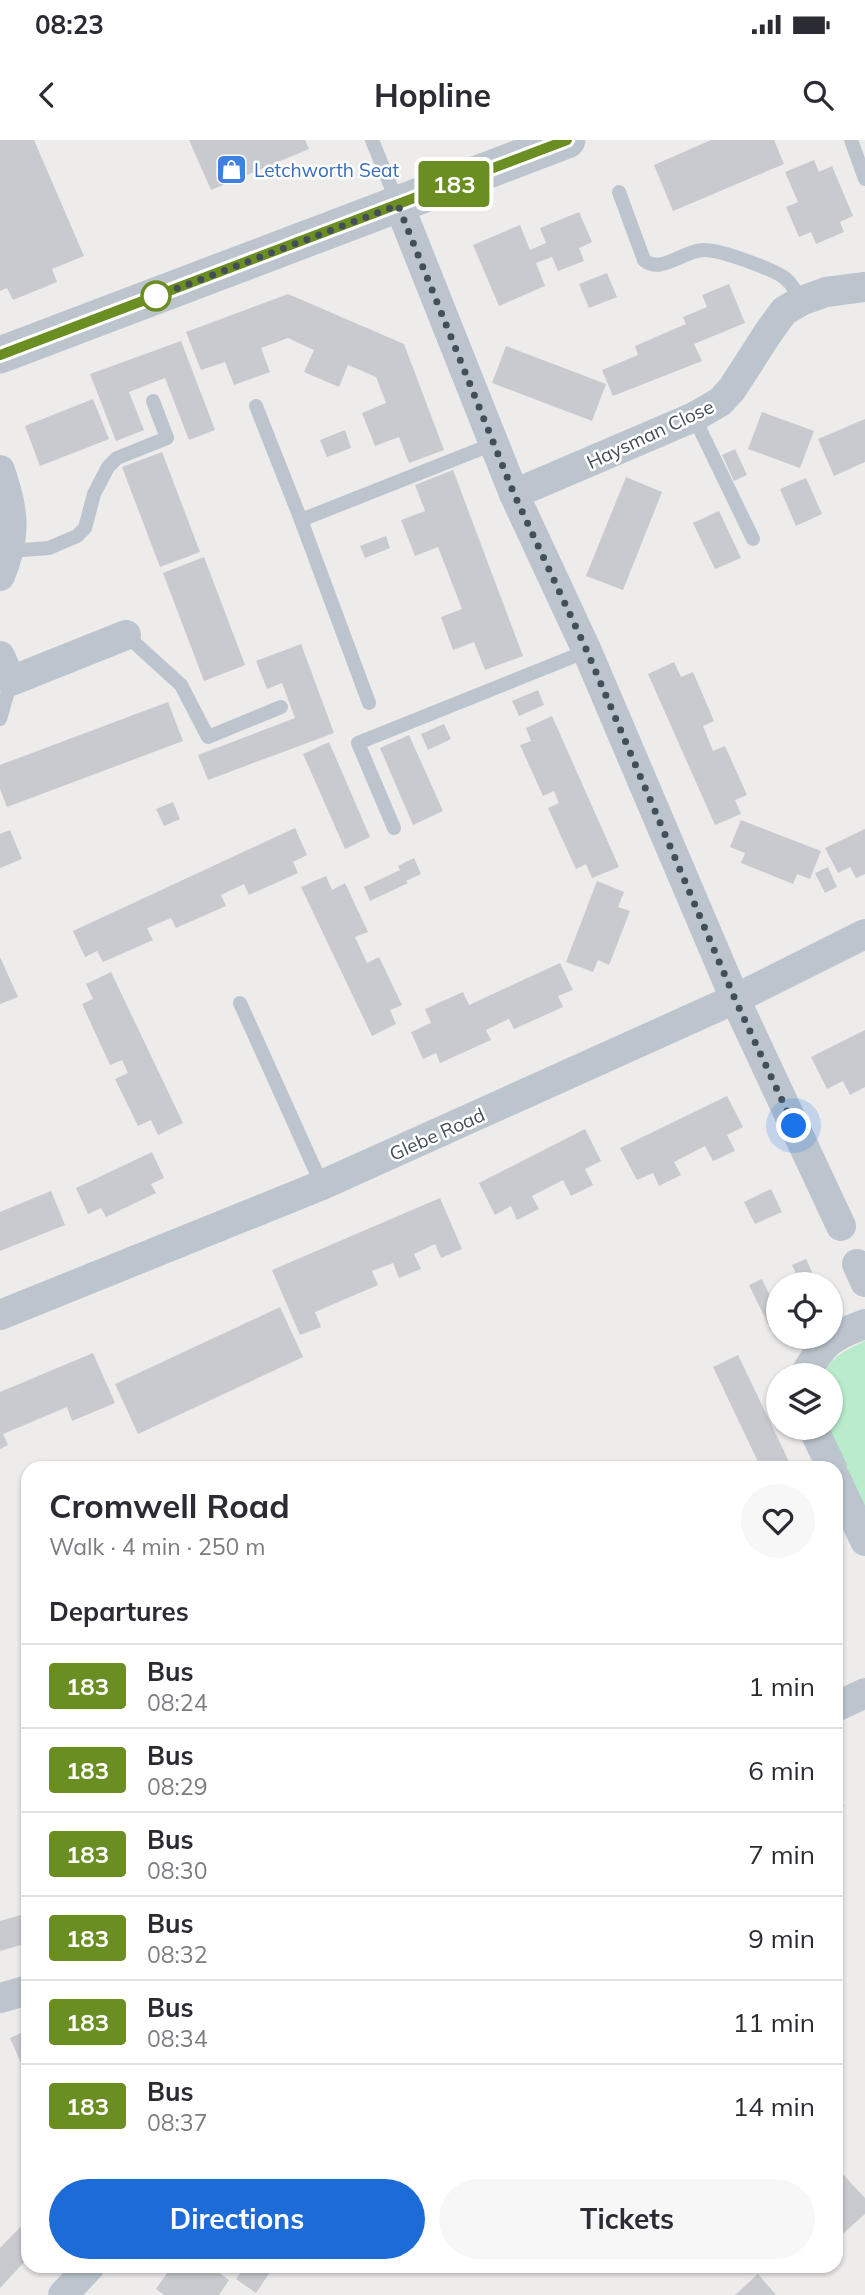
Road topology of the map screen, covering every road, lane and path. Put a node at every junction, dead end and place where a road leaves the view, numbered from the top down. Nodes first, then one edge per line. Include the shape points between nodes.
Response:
1 (372, 140) edge
2 (567, 140) edge
3 (851, 140) edge
4 (527, 147) edge
5 (865, 179) edge
6 (619, 192) dead end
7 (398, 205) junction
8 (863, 281) edge
9 (802, 301) junction
10 (0, 355) edge
11 (153, 401) dead end
12 (256, 406) dead end
13 (694, 417) junction
14 (493, 444) junction
15 (0, 470) edge
16 (514, 494) junction
17 (301, 520) junction
18 (753, 539) dead end
19 (5, 563) edge
20 (126, 635) joint
21 (587, 651) junction
22 (6, 669) edge
23 (369, 703) dead end
24 (281, 707) dead end
25 (0, 719) edge
26 (394, 828) dead end
27 (865, 934) edge
28 (735, 999) junction
29 (240, 1003) dead end
30 (322, 1185) junction
31 (841, 1226) dead end
32 (0, 1315) edge
33 (865, 1324) edge
34 (811, 1363) edge
35 (819, 1440) edge
36 (829, 1461) edge
37 (843, 1494) edge
38 (865, 1541) edge
39 (865, 1693) edge
40 (843, 1704) edge
41 (21, 1992) edge
42 (0, 1998) edge
43 (83, 2273) edge
44 (63, 2295) edge

1 - 7 lane
2 - 4 street
3 - 5 lane
4 - 7 street
6 - 9 lane via 649,265 704,250 716,252 775,271 792,284
7 - 10 street
7 - 14 street
8 - 9 street, Haysman Close
9 - 13 street, Haysman Close via 784,311 720,402
11 - 19 lane via 167,438 117,458 108,467 94,494 85,528 77,536
12 - 17 lane
13 - 16 street, Haysman Close
13 - 18 lane
14 - 16 street
14 - 17 lane
15 - 19 street via 12,509
16 - 21 street
17 - 23 lane
20 - 22 street
20 - 24 lane via 181,685 208,737
21 - 26 lane via 358,743
21 - 28 street
22 - 25 lane
27 - 28 street, Glebe Road
28 - 30 street, Glebe Road
28 - 31 street
29 - 30 lane
30 - 32 street, Glebe Road
33 - 34 street via 834,1335
35 - 36 street
37 - 38 street
39 - 40 street
41 - 42 street
43 - 44 street

